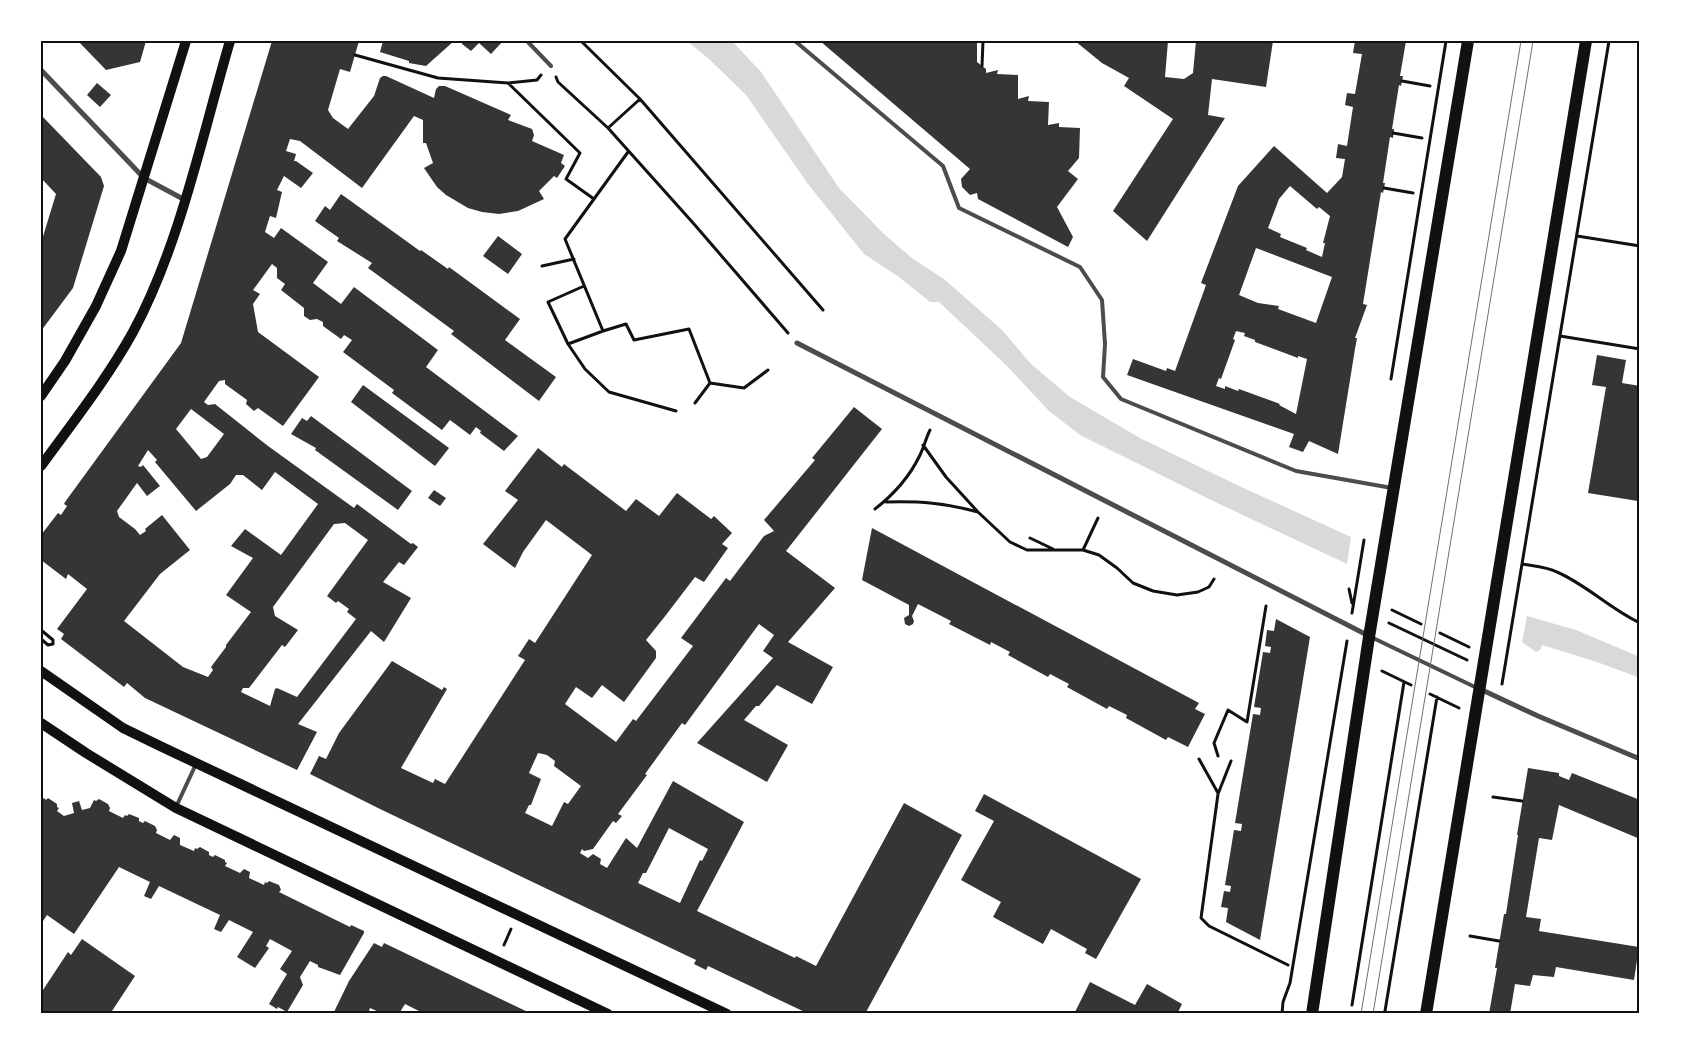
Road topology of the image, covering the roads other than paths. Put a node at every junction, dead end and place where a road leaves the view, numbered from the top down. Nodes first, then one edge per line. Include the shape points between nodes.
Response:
1 (186, 41) edge
2 (230, 41) edge
3 (527, 41) edge
4 (795, 41) edge
5 (1468, 41) edge
6 (1586, 41) edge
7 (551, 66) road end
8 (41, 70) edge
9 (144, 178) junction
10 (185, 200) junction
11 (797, 342) road end
12 (41, 396) edge
13 (41, 466) edge
14 (1394, 489) junction
15 (1370, 637) junction
16 (41, 671) edge
17 (1480, 689) junction
18 (41, 723) edge
19 (1640, 760) edge
20 (196, 764) junction
21 (176, 808) junction
22 (608, 1014) edge
23 (727, 1014) edge
24 (1312, 1014) edge
25 (1426, 1014) edge

1 - 9 main road
2 - 10 main road
3 - 7 lane
4 - 14 lane via 943,166 959,208 1080,267 1102,300 1103,377 1121,399 1296,471
5 - 14 main road
6 - 17 main road
8 - 9 street
9 - 10 street
9 - 12 main road via 121,251 96,306
10 - 13 main road via 161,272 133,331 95,392
11 - 15 street
14 - 15 main road
15 - 17 lane
15 - 24 main road
16 - 20 main road via 123,728
17 - 19 street
17 - 25 main road
18 - 21 main road
20 - 21 lane
20 - 23 main road
21 - 22 main road

